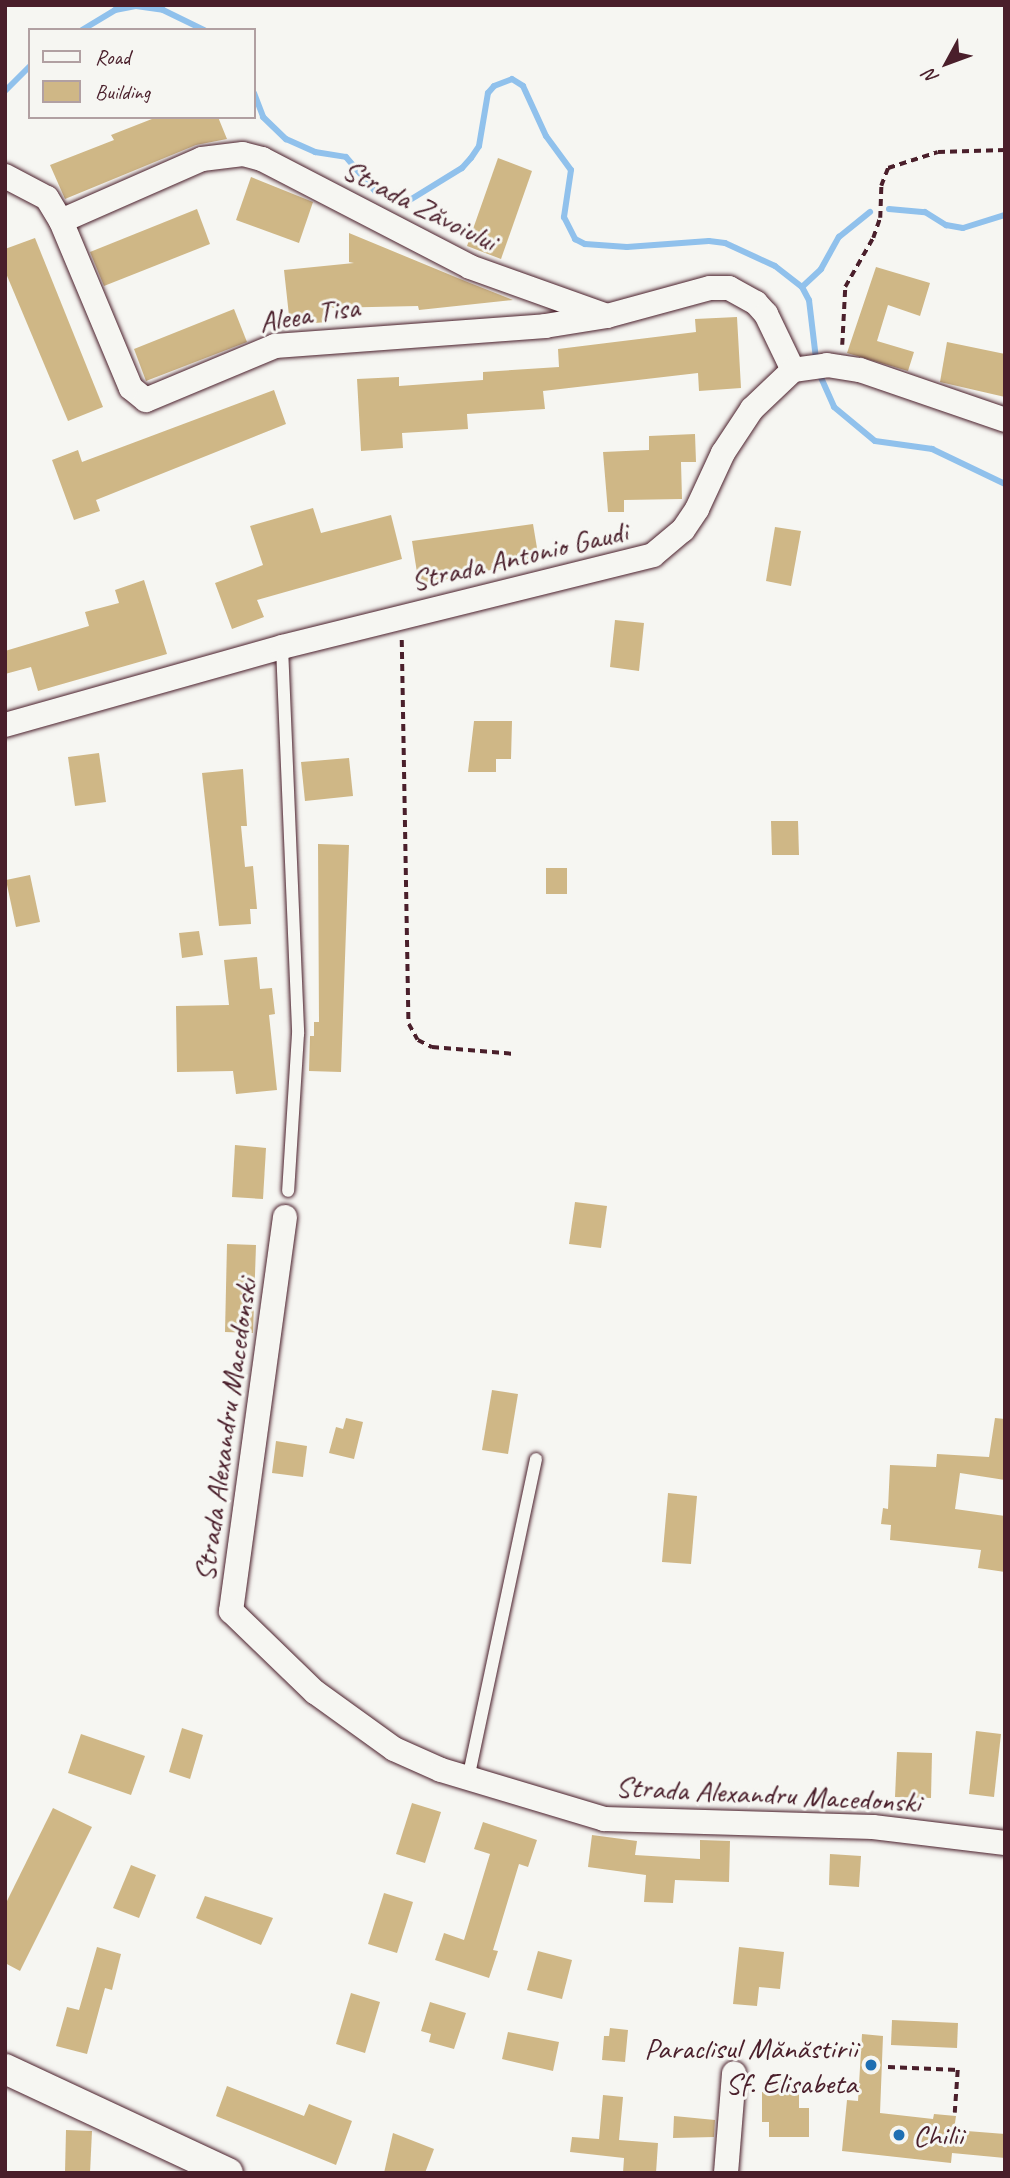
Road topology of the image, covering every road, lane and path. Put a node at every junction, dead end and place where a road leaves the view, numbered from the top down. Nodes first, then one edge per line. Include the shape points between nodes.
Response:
1 (1005, 150) edge
2 (5, 176) edge
3 (61, 221) junction
4 (607, 316) junction
5 (817, 368) junction
6 (1005, 420) edge
7 (401, 616) junction
8 (282, 647) junction
9 (5, 724) edge
10 (515, 1054) dead end
11 (288, 1191) dead end
12 (285, 1217) dead end
13 (536, 1459) dead end
14 (468, 1779) junction
15 (1005, 1843) edge
16 (888, 2067) dead end
17 (5, 2068) edge
18 (734, 2073) dead end
19 (955, 2113) dead end
20 (228, 2173) edge
21 (726, 2173) edge

1 - 5 path via 938,152 888,169 881,186 877,228 845,287
2 - 3 street via 47,198
3 - 4 street, Strada Zăvoiului via 202,159 243,154 262,159 470,267
3 - 4 street, Aleea Tisa via 131,388 146,400 275,346 545,326
4 - 5 street via 710,288 729,288 744,294
5 - 6 street
5 - 7 street, Strada Antonio Gaudi via 752,410 723,453 683,530 653,555
7 - 8 street, Strada Antonio Gaudi
7 - 10 path via 409,1024 418,1040 432,1047
8 - 9 street, Strada Antonio Gaudi
8 - 11 lane via 298,1034
12 - 14 street, Strada Alexandru Macedonski via 231,1611 349,1719 394,1749
13 - 14 lane
14 - 15 street, Strada Alexandru Macedonski via 604,1819 873,1827
16 - 19 path via 958,2070
17 - 20 street
18 - 21 street

